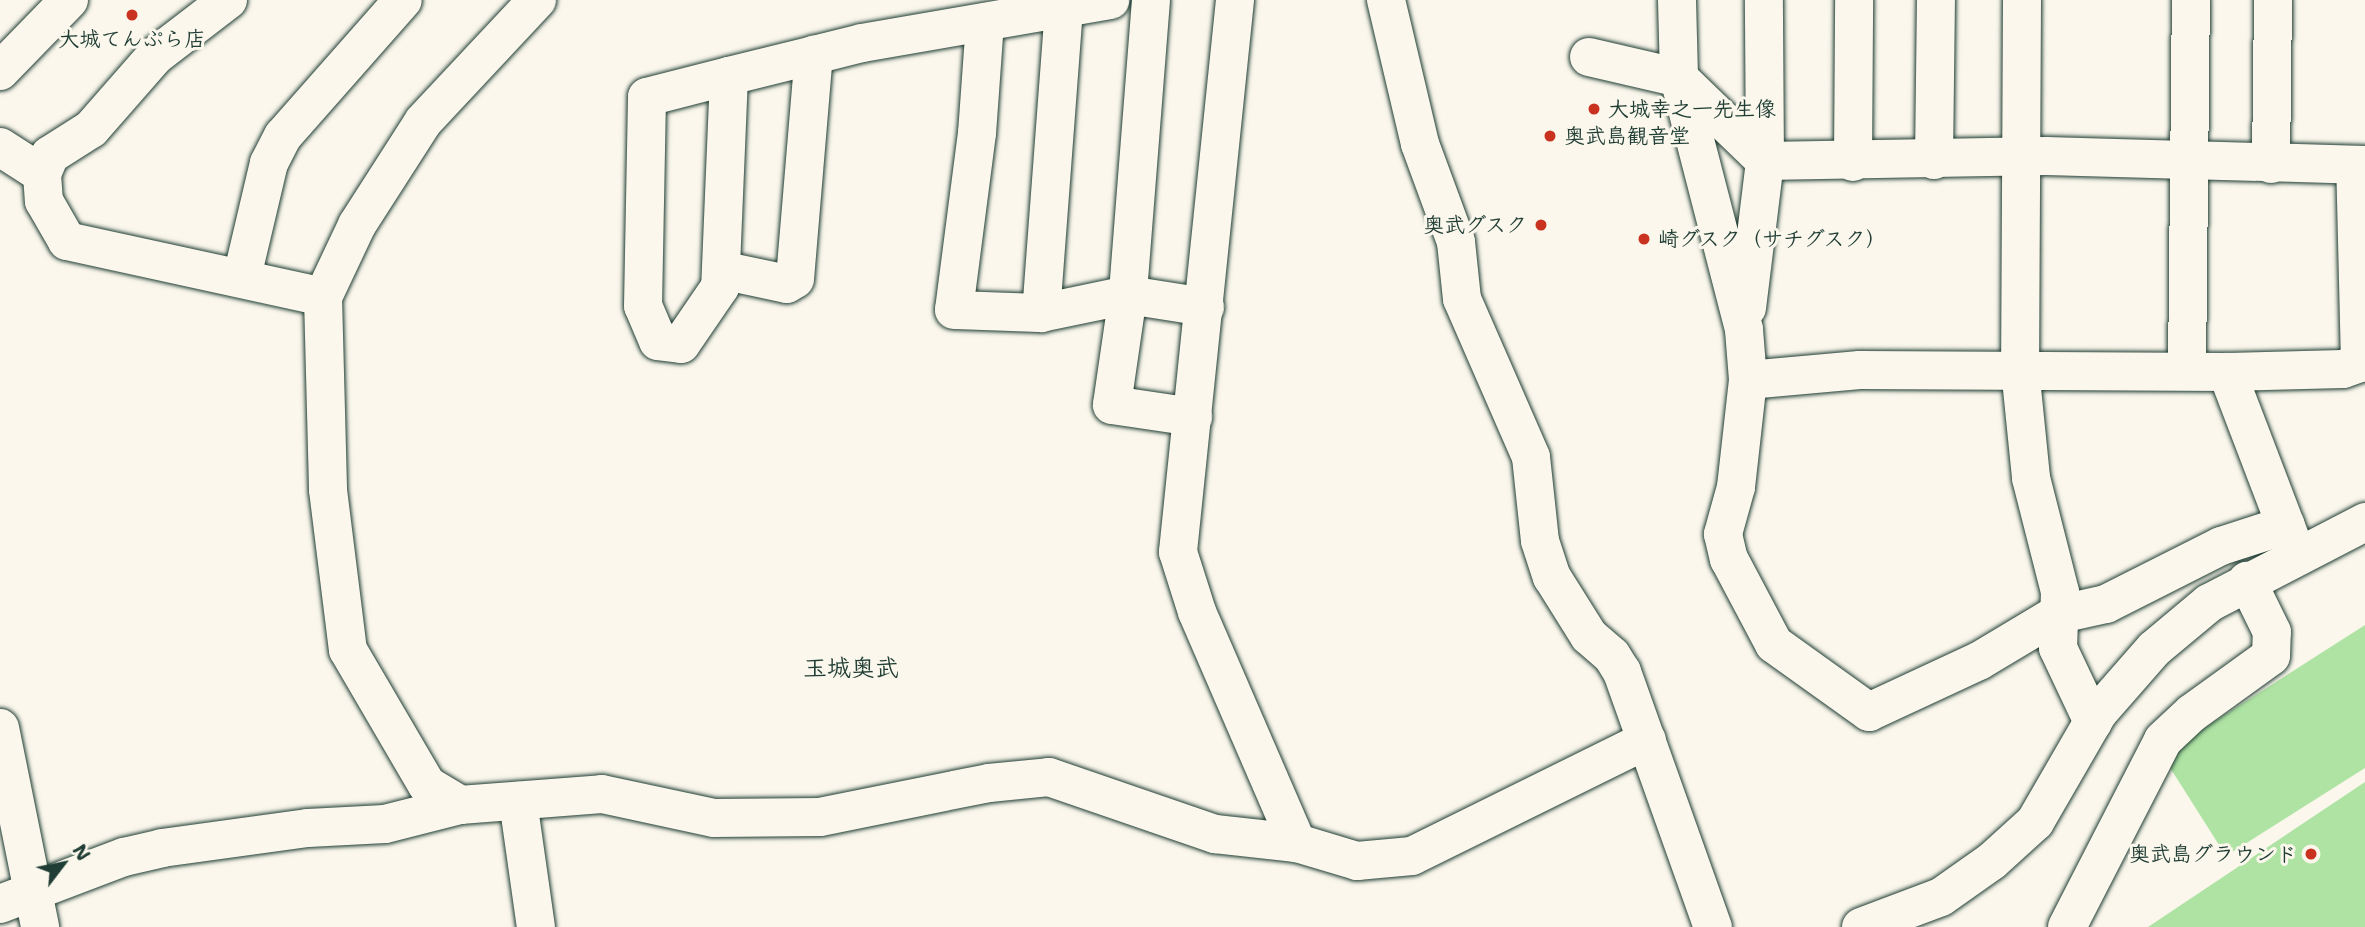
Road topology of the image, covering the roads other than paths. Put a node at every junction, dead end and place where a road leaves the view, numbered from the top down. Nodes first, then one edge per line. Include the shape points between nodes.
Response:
1 (69, 0) edge
2 (228, 0) edge
3 (403, 0) edge
4 (537, 0) edge
5 (1110, 0) edge
6 (1151, 0) edge
7 (1235, 0) edge
8 (1386, 0) edge
9 (1677, 0) edge
10 (1764, 0) edge
11 (1854, 0) edge
12 (1936, 0) edge
13 (2022, 0) edge
14 (2191, 0) edge
15 (2273, 0) edge
16 (1064, 8) junction
17 (998, 14) edge
18 (927, 16) edge
19 (814, 55) junction
20 (1589, 57) dead end
21 (0, 71) edge
22 (729, 76) junction
23 (1679, 78) junction
24 (0, 147) edge
25 (2022, 157) junction
26 (1934, 160) junction
27 (1765, 161) junction
28 (1853, 162) junction
29 (2192, 163) junction
30 (2271, 164) junction
31 (2360, 165) edge
32 (42, 174) junction
33 (720, 270) junction
34 (242, 277) junction
35 (1128, 295) junction
36 (323, 297) junction
37 (1205, 307) junction
38 (1041, 313) junction
39 (1744, 330) junction
40 (2020, 369) junction
41 (2187, 371) junction
42 (2227, 372) junction
43 (1748, 380) junction
44 (1193, 417) junction
45 (2365, 522) edge
46 (2291, 540) junction
47 (2247, 581) junction
48 (2056, 615) junction
49 (2093, 722) junction
50 (0, 728) edge
51 (1647, 740) junction
52 (518, 801) junction
53 (460, 805) junction
54 (1297, 843) junction
55 (24, 908) edge
56 (536, 927) edge
57 (1713, 927) edge
58 (1861, 927) edge
59 (2067, 927) edge

1 - 21 street
2 - 32 street via 155,56 91,129 50,155
3 - 34 street via 284,135 269,163
4 - 36 street via 423,122 357,225
5 - 16 street
6 - 35 street
7 - 37 street
8 - 51 street via 1420,144 1456,242 1462,299 1531,457 1540,541 1552,578 1589,636 1622,672
9 - 23 street
10 - 27 street
11 - 28 street
12 - 26 street
13 - 25 street
14 - 29 street
15 - 30 street
16 - 17 street
16 - 38 street
17 - 18 street
17 - 38 street via 954,310
18 - 19 street
19 - 22 street
19 - 33 street via 795,279 787,284
20 - 23 street
22 - 33 street
22 - 33 street via 647,97 643,306 658,341 681,344 694,330 720,287
23 - 27 street
23 - 39 street
24 - 32 street
25 - 26 street
25 - 29 street
25 - 40 street
26 - 28 street
27 - 28 street
27 - 39 street
29 - 30 street
29 - 41 street
30 - 31 street
31 - 42 street via 2360,363 2343,369
32 - 34 street via 44,201 67,241
34 - 36 street
35 - 37 street
35 - 38 street
35 - 44 street via 1112,405
36 - 53 street via 328,490 348,650 427,785
37 - 44 street
39 - 43 street
40 - 41 street
40 - 43 street via 1860,370
40 - 48 street via 2031,478 2060,592
41 - 42 street
42 - 46 street
43 - 48 street via 1736,487 1723,534 1729,559 1774,644 1869,712 1979,661
44 - 54 street via 1178,552 1197,612
45 - 46 street
46 - 47 street
46 - 48 street via 2221,546 2106,604
47 - 49 street via 2209,603 2154,649
47 - 59 street via 2273,632 2271,656 2192,713 2163,740
48 - 49 street via 2058,648
49 - 58 street via 2035,822 1992,861 1941,897
50 - 55 street
51 - 54 street via 1412,856 1357,862
51 - 57 street
52 - 53 street
52 - 54 street via 602,794 714,818 820,817 989,783 1049,777 1215,834
52 - 56 street
53 - 55 street via 385,824 308,828 162,848 124,857

